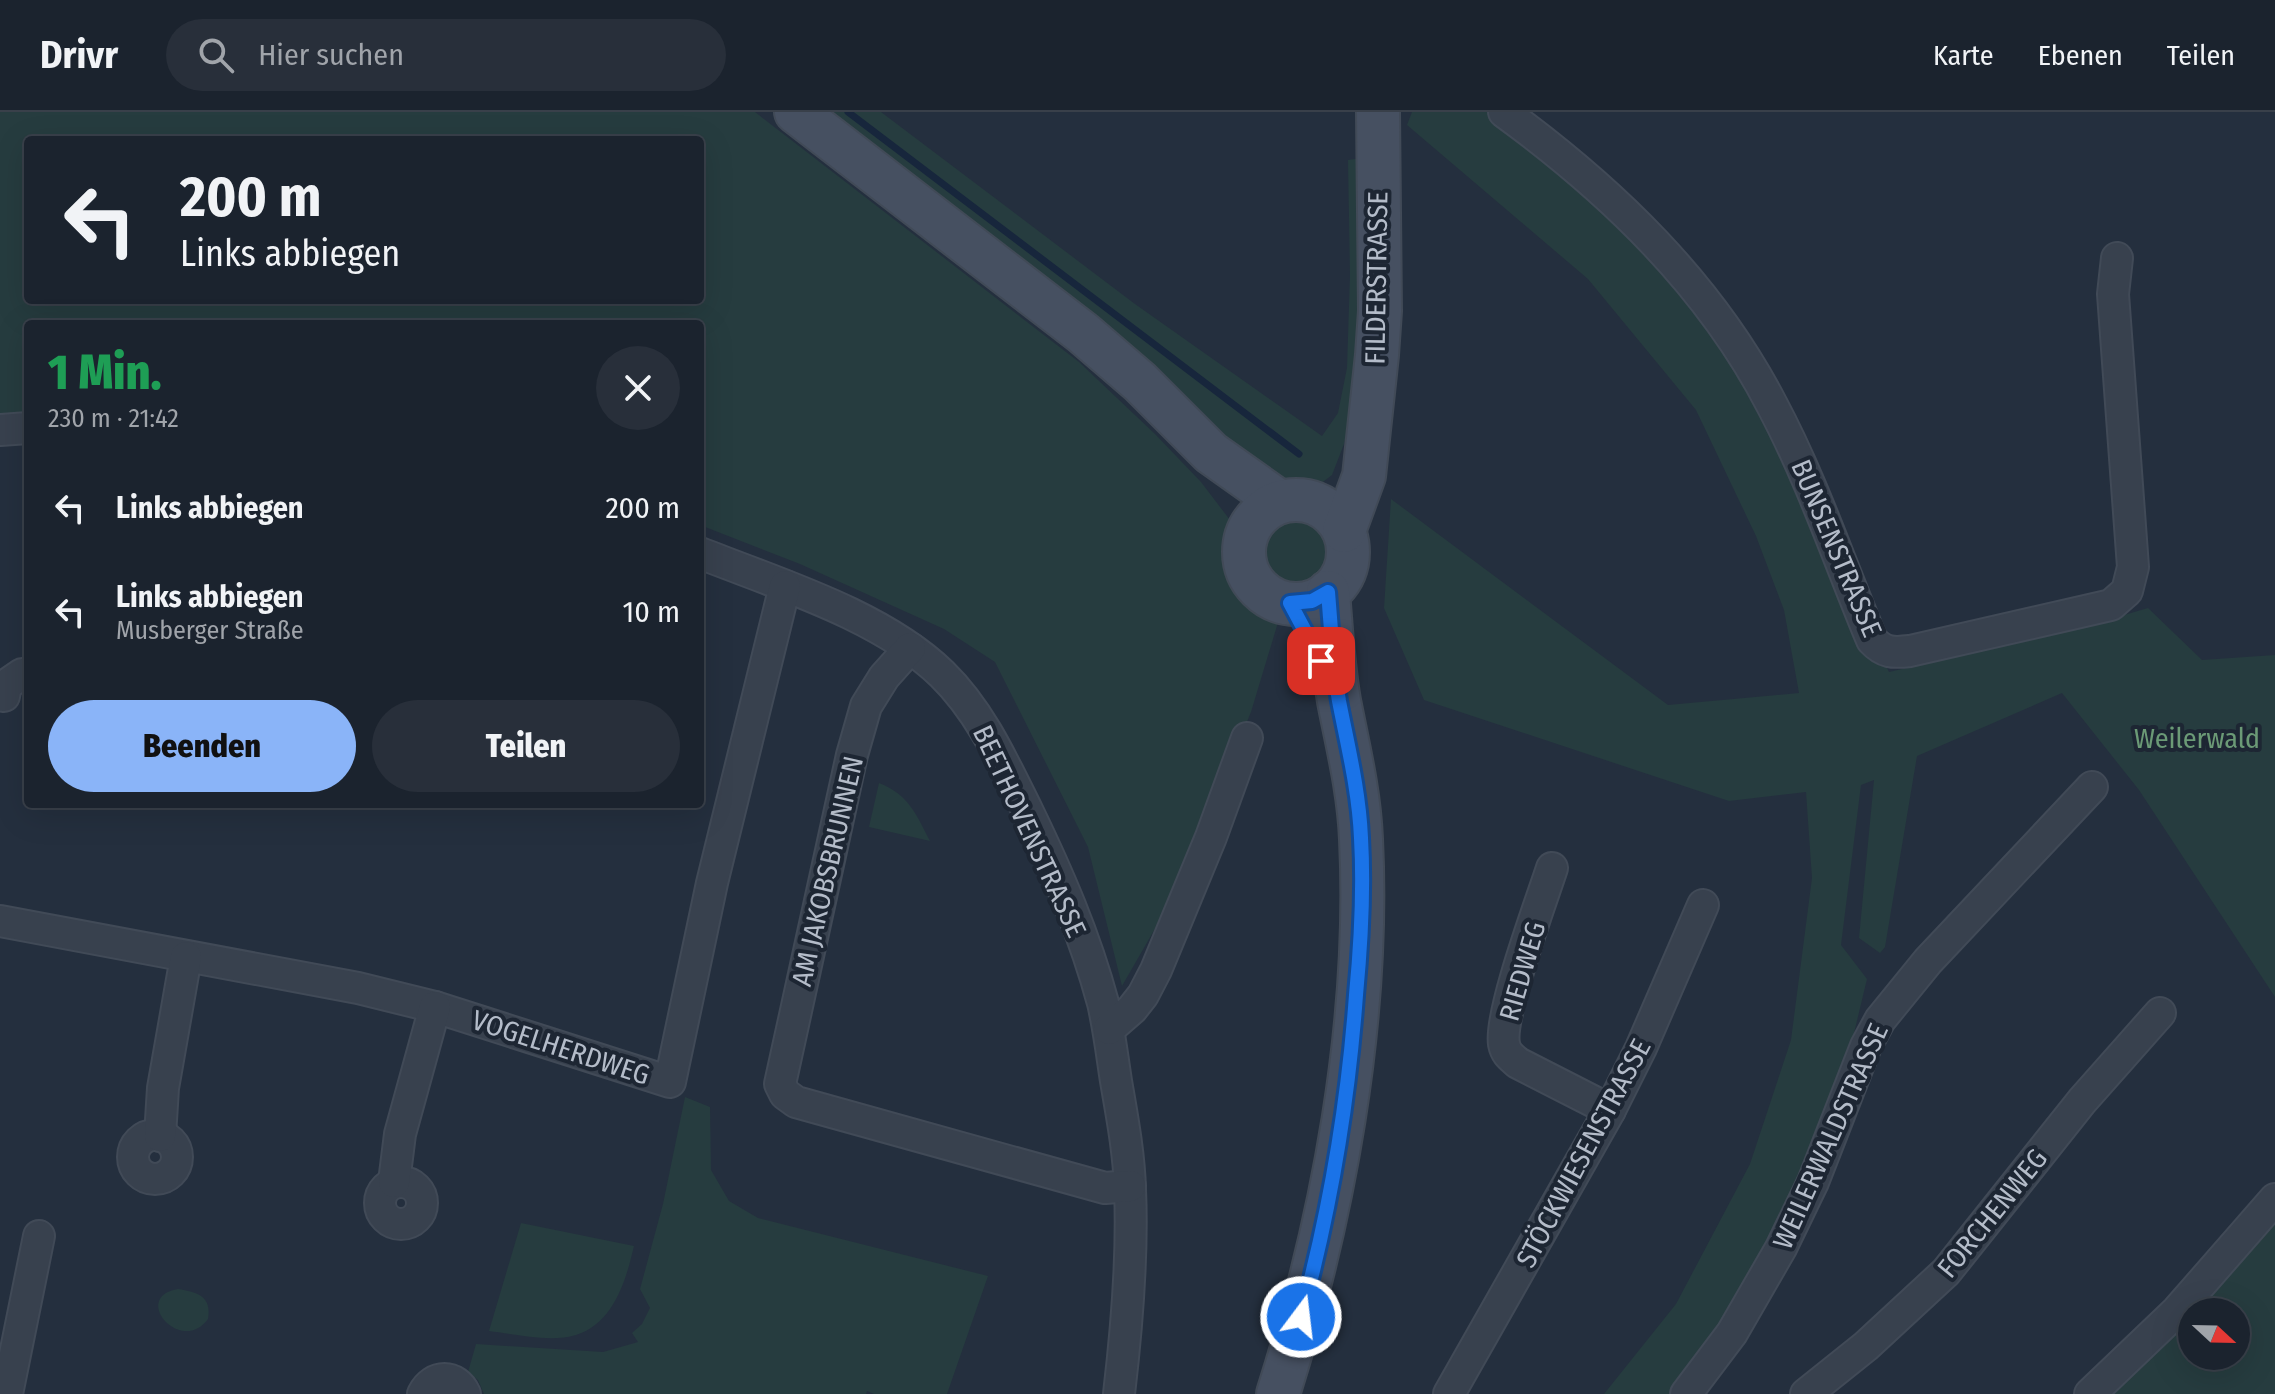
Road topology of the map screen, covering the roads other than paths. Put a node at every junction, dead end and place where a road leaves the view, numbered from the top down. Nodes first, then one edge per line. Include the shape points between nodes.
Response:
1 (796, 112) edge
2 (1378, 112) edge
3 (1504, 112) edge
4 (2117, 258) dead end
5 (24, 428) edge
6 (0, 430) edge
7 (1298, 516) junction
8 (704, 555) edge
9 (785, 586) junction
10 (1309, 598) junction
11 (910, 648) junction
12 (24, 674) edge
13 (4, 696) dead end
14 (1247, 738) dead end
15 (2092, 787) dead end
16 (1552, 868) dead end
17 (1703, 905) dead end
18 (0, 921) edge
19 (186, 957) junction
20 (435, 1007) junction
21 (2160, 1013) dead end
22 (1109, 1029) junction
23 (1610, 1110) junction
24 (160, 1136) dead end
25 (394, 1182) dead end
26 (1130, 1186) junction
27 (2275, 1199) edge
28 (39, 1236) dead end
29 (7, 1394) edge
30 (423, 1394) edge
31 (465, 1394) edge
32 (1119, 1394) edge
33 (1278, 1394) edge
34 (1449, 1394) edge
35 (1686, 1394) edge
36 (1806, 1394) edge
37 (2090, 1394) edge

1 - 7 main road via 1083,333 1211,453
2 - 7 main road, FILDERSTRASSE via 1380,311 1364,476
3 - 4 street, BUNSENSTRASSE via 1592,181 1652,238 1727,332 1793,446 1872,640 1888,652 2111,605 2127,591 2133,567 2113,294
5 - 6 street
7 - 10 main road via 1347,542 1347,565 1337,584
7 - 10 main road via 1245,543 1245,558 1263,592
8 - 9 street, BEETHOVENSTRASSE
9 - 11 street, BEETHOVENSTRASSE
9 - 20 street, VOGELHERDWEG via 712,883 670,1082
10 - 33 main road via 1355,773 1361,838 1360,945 1341,1133 1323,1228
11 - 22 street, BEETHOVENSTRASSE via 942,674 973,711 1004,763 1061,881
11 - 26 street, AM JAKOBSBRUNNEN via 866,706 852,755 780,1084 792,1115 1105,1188
12 - 13 street via 6,685
14 - 22 street via 1156,970 1132,1009
15 - 35 street, WEILERWALDSTRASSE via 1919,971 1880,1020 1781,1248 1732,1333
16 - 23 street, RIEDWEG via 1503,1041 1507,1054 1518,1063
17 - 23 street, STÖCKWIESENSTRASSE
18 - 19 street, VOGELHERDWEG
19 - 20 street, VOGELHERDWEG
19 - 24 street
20 - 25 street via 400,1134
21 - 36 street, FORCHENWEG via 2082,1101 1946,1272
22 - 26 street, BEETHOVENSTRASSE
23 - 34 street, STÖCKWIESENSTRASSE
26 - 32 street, BEETHOVENSTRASSE
27 - 37 street via 2177,1311
28 - 29 street
30 - 31 street via 433,1382 446,1378

